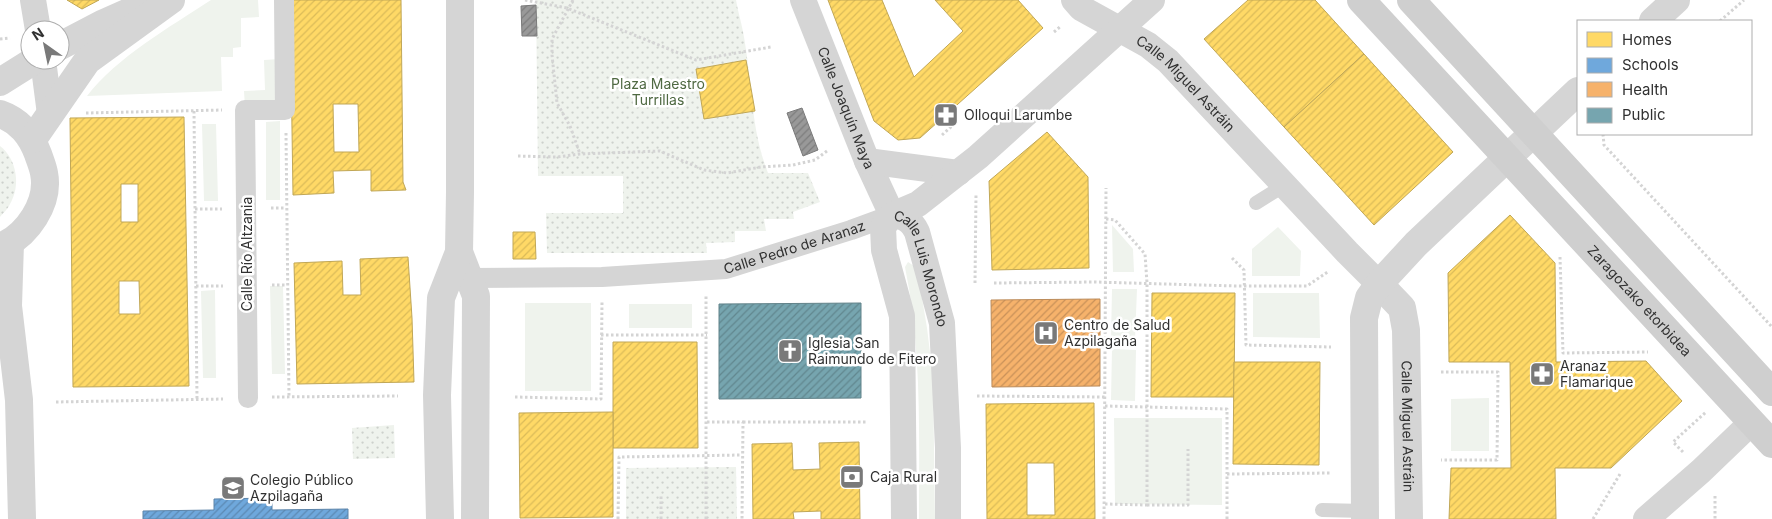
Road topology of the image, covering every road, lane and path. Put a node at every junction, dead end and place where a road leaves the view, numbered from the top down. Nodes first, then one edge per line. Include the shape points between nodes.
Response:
1 (33, 0) edge
2 (155, 0) edge
3 (171, 0) edge
4 (284, 0) edge
5 (460, 0) edge
6 (525, 0) edge
7 (572, 0) edge
8 (803, 0) edge
9 (1074, 0) edge
10 (1152, 0) edge
11 (1361, 0) edge
12 (1411, 0) edge
13 (1676, 0) edge
14 (1744, 0) edge
15 (567, 8) junction
16 (36, 20) edge
17 (1654, 20) edge
18 (1721, 20) edge
19 (1118, 29) junction
20 (10, 38) dead end
21 (0, 39) edge
22 (70, 41) edge
23 (771, 46) dead end
24 (20, 69) edge
25 (44, 70) edge
26 (0, 82) edge
27 (1577, 92) edge
28 (245, 110) junction
29 (285, 110) junction
30 (194, 111) junction
31 (77, 113) dead end
32 (0, 114) edge
33 (50, 114) junction
34 (952, 126) dead end
35 (1533, 133) junction
36 (942, 135) dead end
37 (1603, 135) edge
38 (32, 140) junction
39 (827, 151) dead end
40 (580, 154) junction
41 (518, 156) dead end
42 (1507, 158) junction
43 (867, 160) junction
44 (967, 180) junction
45 (1285, 185) junction
46 (1106, 188) dead end
47 (1256, 203) dead end
48 (892, 215) junction
49 (1106, 219) junction
50 (5, 245) edge
51 (459, 252) junction
52 (1560, 255) dead end
53 (1232, 258) dead end
54 (1331, 270) dead end
55 (706, 271) junction
56 (602, 276) junction
57 (469, 278) junction
58 (1106, 282) junction
59 (975, 283) dead end
60 (994, 283) dead end
61 (1146, 283) junction
62 (1379, 284) junction
63 (1245, 286) junction
64 (1772, 327) edge
65 (601, 334) junction
66 (707, 334) junction
67 (0, 341) edge
68 (1331, 346) dead end
69 (1651, 352) dead end
70 (1441, 372) dead end
71 (1768, 381) edge
72 (398, 396) dead end
73 (977, 396) dead end
74 (1106, 396) junction
75 (289, 397) junction
76 (514, 397) dead end
77 (248, 398) junction
78 (197, 399) junction
79 (19, 400) junction
80 (56, 402) dead end
81 (1105, 406) junction
82 (1146, 406) junction
83 (707, 422) junction
84 (743, 422) junction
85 (867, 422) dead end
86 (1752, 422) junction
87 (1772, 444) edge
88 (1188, 449) dead end
89 (742, 455) junction
90 (707, 456) junction
91 (1442, 460) dead end
92 (1332, 473) dead end
93 (1227, 474) junction
94 (1620, 474) dead end
95 (661, 494) dead end
96 (1104, 504) junction
97 (1147, 505) junction
98 (1322, 510) dead end
99 (1666, 511) edge
100 (1365, 515) edge
101 (22, 519) edge
102 (440, 519) edge
103 (475, 519) edge
104 (618, 519) edge
105 (661, 519) edge
106 (706, 519) edge
107 (742, 519) edge
108 (904, 519) edge
109 (948, 519) edge
110 (1104, 519) edge
111 (1227, 519) edge
112 (1409, 519) edge
113 (1593, 519) edge
114 (1646, 519) edge

1 - 16 street
2 - 22 street
3 - 33 street via 87,61
4 - 29 street
5 - 51 street
6 - 15 path
7 - 15 path
8 - 43 street, Calle Joaquín Maya
9 - 19 street, Calle Miguel Astráin via 1081,8
10 - 19 street, Calle Pedro de Aranaz
11 - 42 main road, Zaragozako etorbidea
12 - 35 main road
13 - 17 street
14 - 18 path
15 - 23 path via 696,60
15 - 40 path via 552,39 552,55 557,104 570,126
19 - 44 street, Calle Pedro de Aranaz via 978,157
19 - 45 street, Calle Miguel Astráin via 1168,61
20 - 21 path
24 - 26 street
25 - 33 street
27 - 35 street
28 - 29 street
28 - 30 path
28 - 77 street, Calle Río Altzania
29 - 75 path
30 - 31 path
30 - 78 path
32 - 38 street via 19,124
33 - 38 street
34 - 36 path
35 - 42 street
35 - 71 main road
37 - 64 path via 1604,145
38 - 50 street via 45,173 43,194 35,217
39 - 40 path via 815,160 793,165 727,173 704,170 660,151
40 - 41 path
42 - 62 street via 1416,244
42 - 86 main road, Zaragozako etorbidea
43 - 44 street
43 - 48 street, Calle Joaquín Maya
44 - 48 street, Calle Pedro de Aranaz
44 - 59 path
45 - 47 lane
45 - 62 street, Calle Miguel Astráin
46 - 49 path
48 - 55 street, Calle Pedro de Aranaz via 726,268
48 - 108 street, Calle Luis Morondo via 883,228 882,240 902,316
48 - 109 street, Calle Luis Morondo via 912,222 917,232 942,323
49 - 58 path
49 - 61 path via 1115,220 1145,254
50 - 79 street
51 - 57 street
51 - 102 street via 441,298 437,395
52 - 69 path, Zaragozako etorbidea via 1563,354
53 - 63 path via 1244,270
54 - 63 path via 1308,286
55 - 56 street, Calle Pedro de Aranaz
55 - 66 path, Calle Pedro de Aranaz
56 - 57 street, Calle Pedro de Aranaz
56 - 65 path
57 - 103 street via 476,296
58 - 60 path
58 - 61 path
58 - 74 path
61 - 63 path
61 - 82 path
62 - 100 street via 1369,298 1364,318
62 - 112 street, Calle Miguel Astráin via 1402,308 1406,330
63 - 68 path via 1246,345
65 - 66 path
65 - 76 path via 601,399
66 - 83 path, Calle Pedro de Aranaz
67 - 79 street
70 - 91 path via 1498,372 1498,460
72 - 75 path
73 - 74 path
74 - 81 path
75 - 77 path
77 - 78 path
78 - 80 path
79 - 101 street
81 - 82 path
81 - 96 path
82 - 93 path via 1226,409
82 - 97 path
83 - 84 path
83 - 90 path
84 - 85 path
84 - 89 path
86 - 87 main road, Zaragozako etorbidea
86 - 99 street
88 - 97 path via 1188,505
89 - 90 path
89 - 107 path
90 - 104 path via 619,457
90 - 106 path
92 - 93 path
93 - 111 path
94 - 113 path
95 - 105 path
96 - 97 path
96 - 110 path
98 - 100 lane
99 - 114 street

